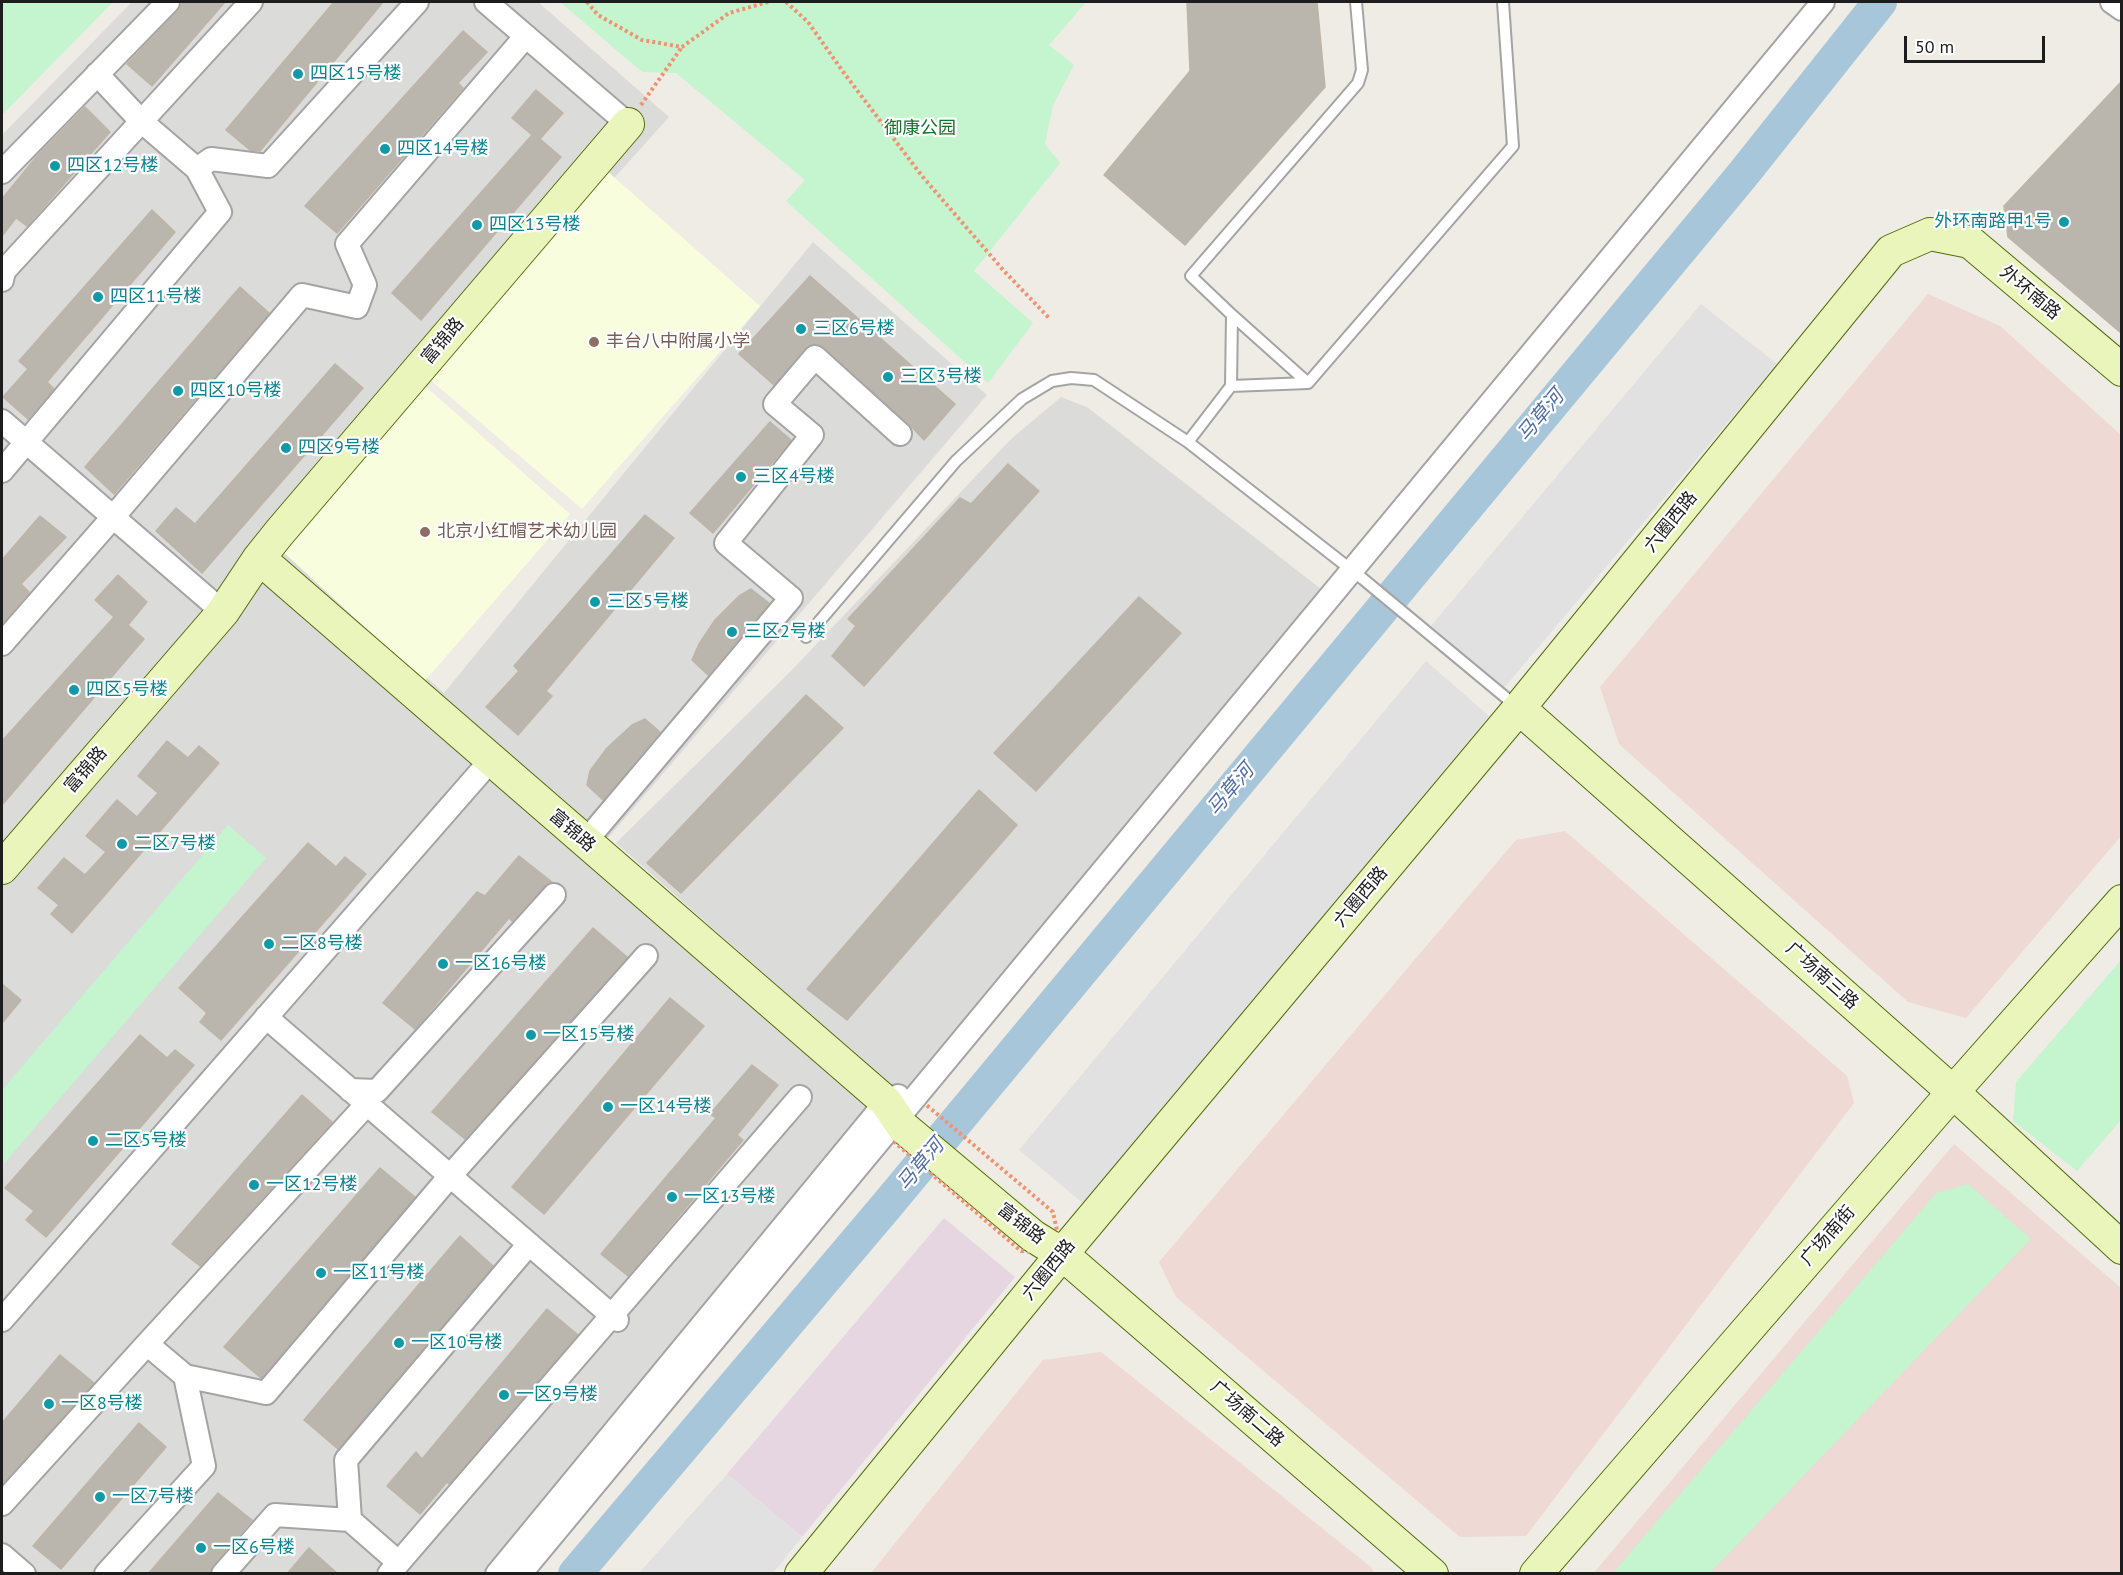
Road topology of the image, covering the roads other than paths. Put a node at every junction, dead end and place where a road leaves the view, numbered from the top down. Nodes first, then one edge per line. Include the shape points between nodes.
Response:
1 (168, 2) edge
2 (251, 2) edge
3 (417, 2) edge
4 (486, 2) edge
5 (1356, 2) edge
6 (1503, 2) edge
7 (1823, 2) edge
8 (2112, 2) edge
9 (2121, 9) edge
10 (526, 36) junction
11 (97, 74) junction
12 (141, 122) junction
13 (628, 124) joint
14 (197, 169) junction
15 (2, 172) edge
16 (1930, 234) joint
17 (2, 280) edge
18 (1232, 315) junction
19 (2121, 370) edge
20 (1308, 383) junction
21 (1231, 386) junction
22 (2, 421) edge
23 (900, 434) dead end
24 (27, 442) junction
25 (1188, 442) junction
26 (2, 471) edge
27 (114, 516) junction
28 (259, 558) junction
29 (1357, 574) junction
30 (223, 612) junction
31 (806, 637) dead end
32 (2, 644) edge
33 (1519, 708) junction
34 (491, 760) junction
35 (585, 842) junction
36 (2, 868) edge
37 (554, 895) dead end
38 (2121, 901) edge
39 (646, 956) dead end
40 (266, 1017) junction
41 (1953, 1092) junction
42 (359, 1097) junction
43 (800, 1097) dead end
44 (906, 1111) junction
45 (450, 1176) junction
46 (529, 1244) junction
47 (2121, 1248) edge
48 (1062, 1254) junction
49 (614, 1318) junction
50 (2, 1320) edge
51 (147, 1344) junction
52 (185, 1376) junction
53 (2, 1504) edge
54 (350, 1520) junction
55 (2, 1555) edge
56 (394, 1568) edge
57 (24, 1574) edge
58 (106, 1574) edge
59 (223, 1574) edge
60 (497, 1574) edge
61 (520, 1574) edge
62 (801, 1574) edge
63 (1432, 1574) edge
64 (1536, 1574) edge

1 - 11 street
2 - 12 street
3 - 14 street via 268,166 211,159
4 - 10 street
5 - 18 lane via 1362,70 1358,83 1191,276
6 - 20 lane via 1513,146
7 - 29 street
8 - 9 street
10 - 13 street
10 - 27 street via 347,244 365,285 357,307 302,295
11 - 12 street
11 - 15 street
12 - 14 street
12 - 17 street via 4,271
13 - 28 street, 富锦路
14 - 24 street via 220,212
16 - 19 street, 外环南路 via 1970,242
16 - 33 street, 六圈西路 via 1891,251
18 - 20 lane
18 - 21 lane
20 - 21 lane
21 - 25 lane
22 - 24 street
23 - 35 street via 815,357 775,404 812,435 726,543 791,598
24 - 26 street
24 - 27 street
25 - 29 lane
25 - 31 lane via 1094,380 1052,381 1022,399 956,461
27 - 30 street
27 - 32 street
28 - 30 street, 富锦路
28 - 34 street, 富锦路
29 - 33 lane
29 - 44 street via 932,1075
30 - 36 street, 富锦路
33 - 41 street, 广场南三路
33 - 48 street, 六圈西路
34 - 35 street, 富锦路
34 - 40 street
35 - 44 street, 富锦路
37 - 42 street via 377,1090
38 - 41 street, 广场南街
39 - 45 street
40 - 42 street
40 - 50 street
41 - 47 street, 广场南三路
41 - 64 street, 广场南街
42 - 45 street
42 - 51 street
43 - 49 street
44 - 48 street, 富锦路 via 962,1153 1033,1236
44 - 60 street
44 - 61 street
45 - 46 street
45 - 52 street via 266,1393
46 - 49 street
46 - 54 street via 346,1460
48 - 62 street, 六圈西路
48 - 63 street, 广场南二路
49 - 56 street
51 - 52 street
51 - 53 street
52 - 58 street via 204,1466
54 - 56 street
54 - 59 street via 275,1515
55 - 57 street

